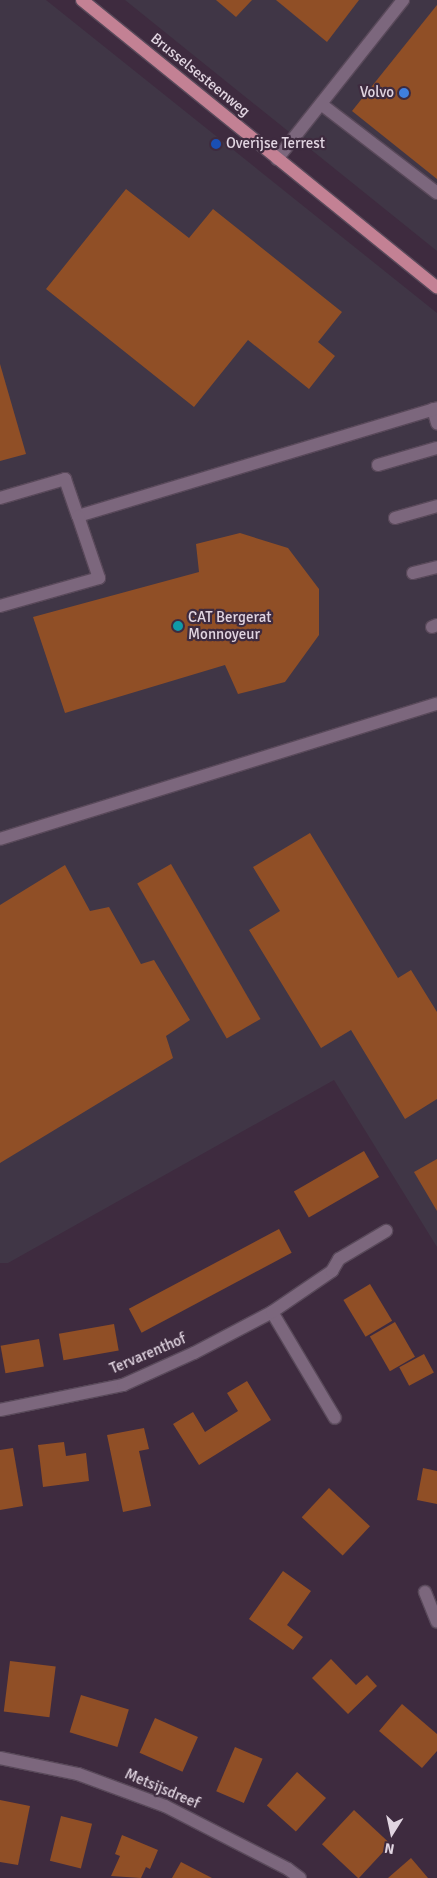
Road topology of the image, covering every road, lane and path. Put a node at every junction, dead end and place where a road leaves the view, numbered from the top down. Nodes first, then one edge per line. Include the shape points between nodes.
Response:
1 (82, 0) edge
2 (403, 0) edge
3 (321, 104) junction
4 (277, 159) junction
5 (437, 193) edge
6 (437, 288) edge
7 (435, 409) edge
8 (437, 423) edge
9 (437, 448) edge
10 (378, 465) dead end
11 (0, 498) edge
12 (437, 506) edge
13 (78, 516) junction
14 (395, 518) dead end
15 (437, 567) edge
16 (413, 573) dead end
17 (0, 606) edge
18 (437, 704) edge
19 (0, 839) edge
20 (386, 1231) dead end
21 (272, 1312) junction
22 (0, 1410) edge
23 (335, 1418) dead end
24 (425, 1592) dead end
25 (437, 1622) edge
26 (0, 1758) edge
27 (300, 1878) edge

1 - 4 main road, Brusselsesteenweg
2 - 3 street
3 - 4 street
3 - 5 street
4 - 6 main road, Brusselsesteenweg
7 - 8 street
7 - 13 street
9 - 10 street
11 - 13 street via 65,479
12 - 14 street
13 - 17 street via 100,578
15 - 16 street
18 - 19 street
20 - 21 street, Tervarenthof via 338,1260 332,1272
21 - 22 street, Tervarenthof via 194,1353 123,1385
21 - 23 street
24 - 25 street
26 - 27 street, Metsijsdreef via 78,1774 165,1806

